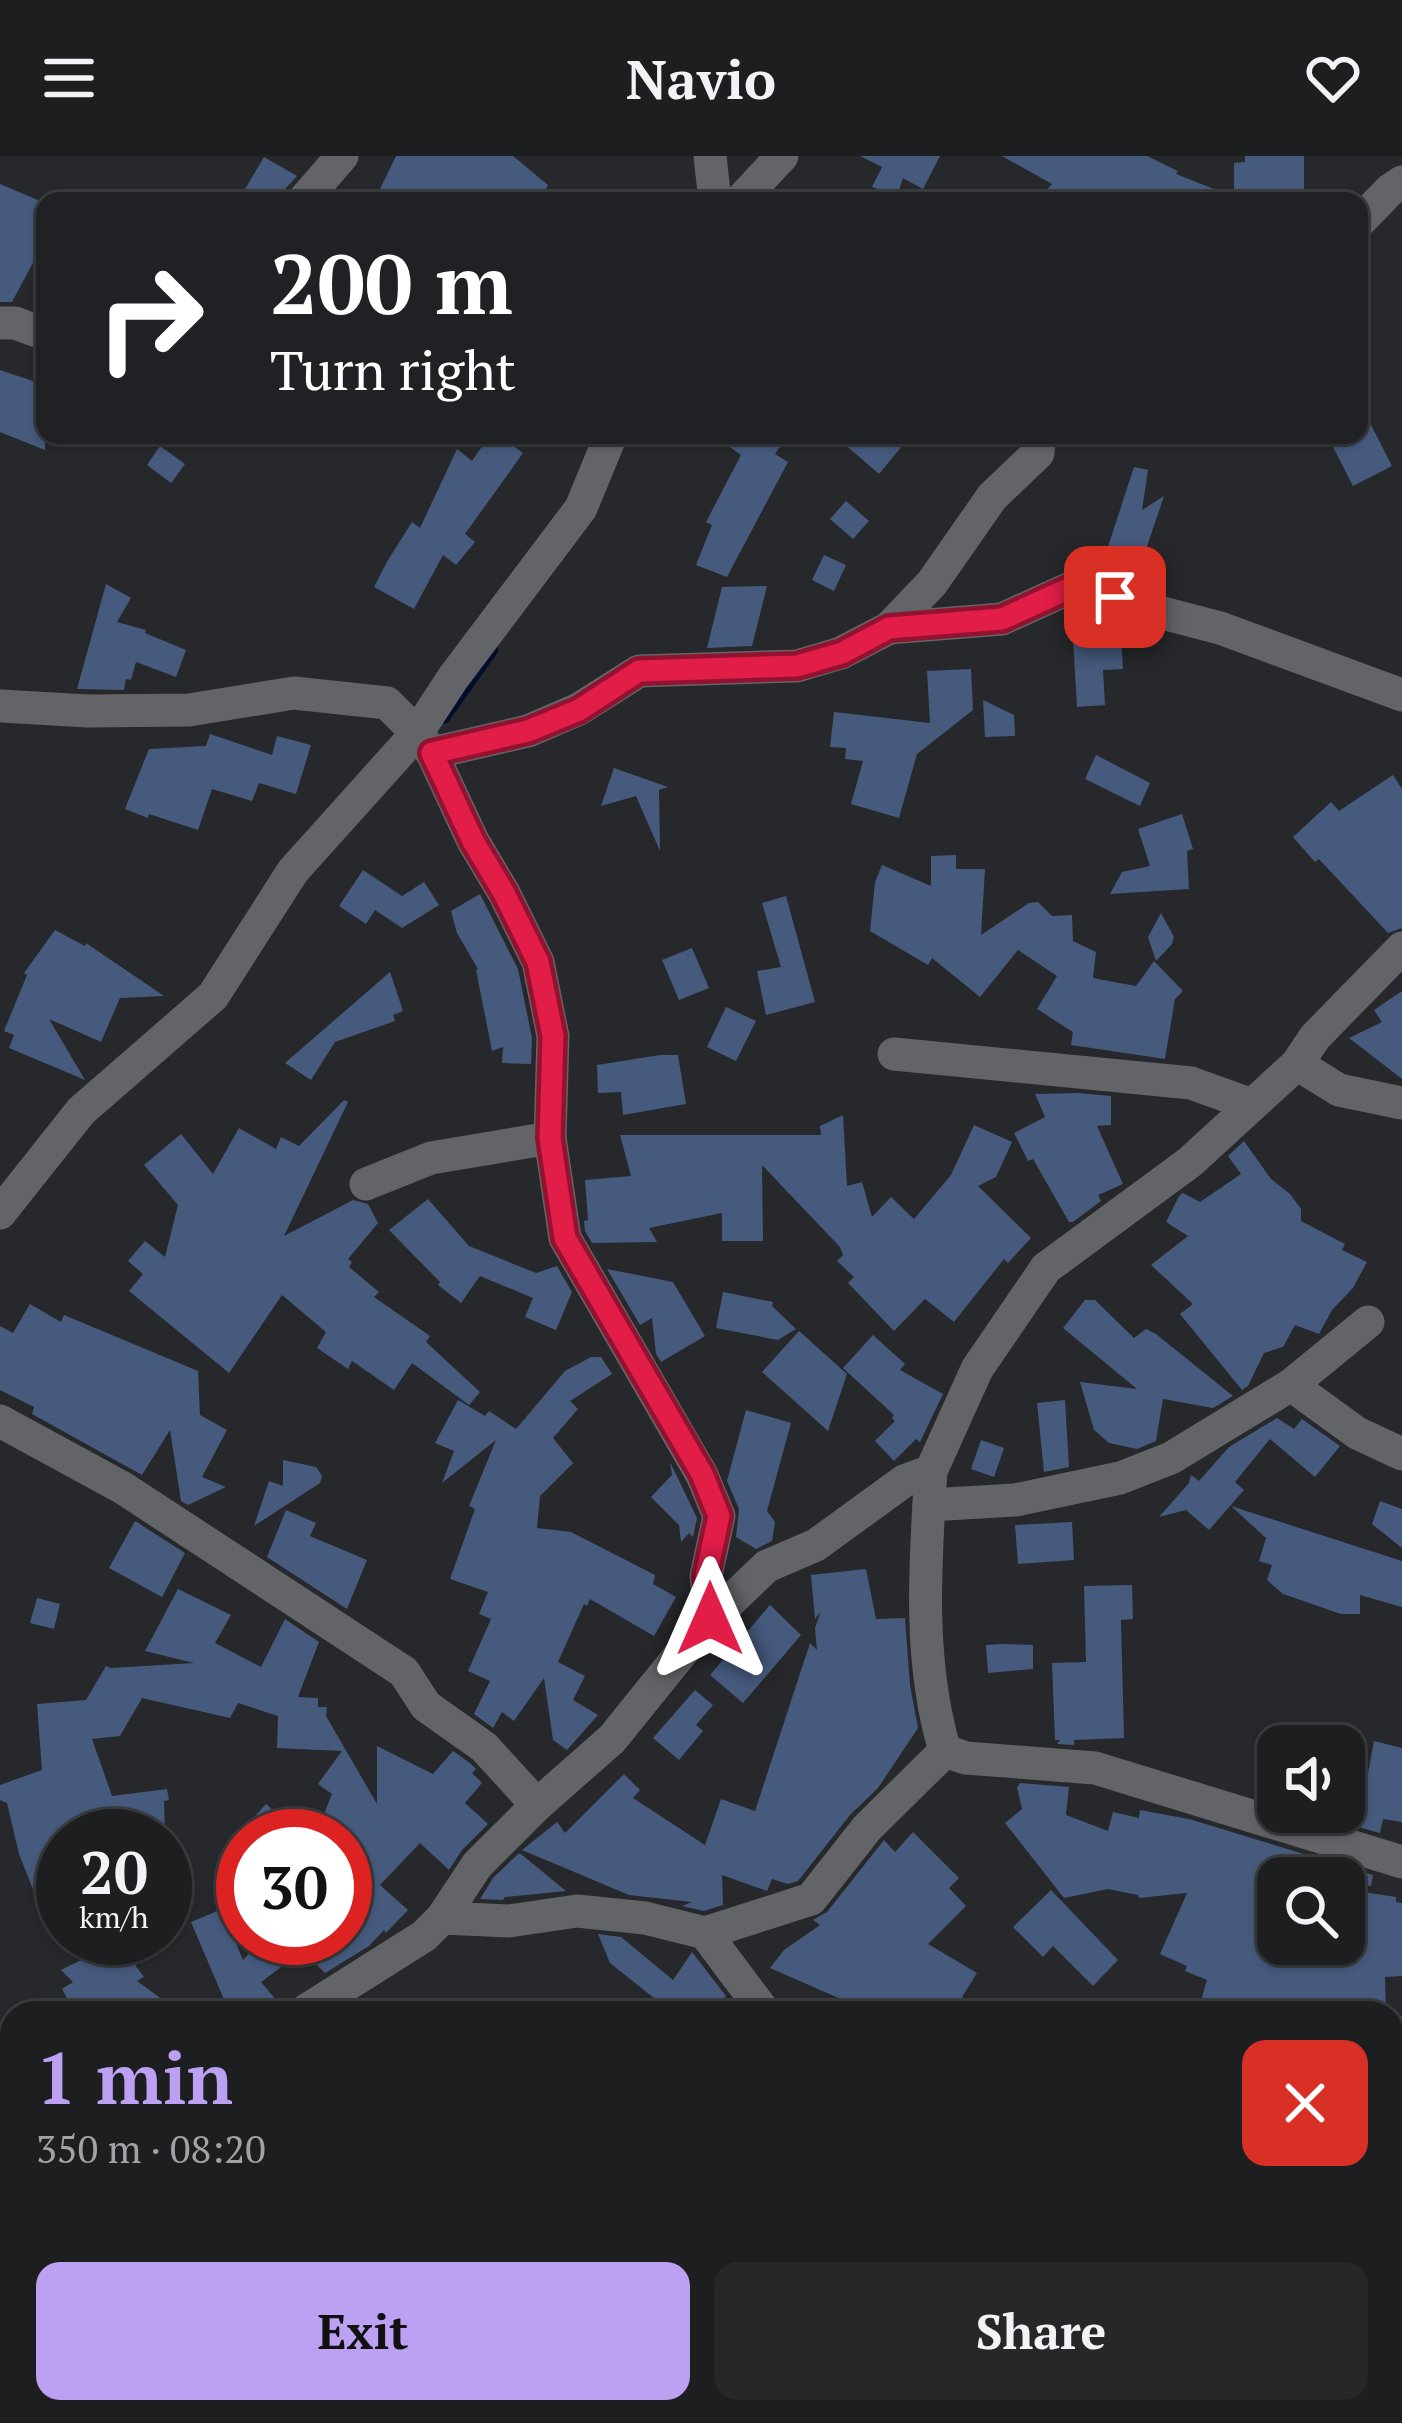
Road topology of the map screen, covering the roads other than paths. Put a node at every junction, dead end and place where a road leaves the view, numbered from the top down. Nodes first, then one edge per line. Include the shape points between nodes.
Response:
1 (342, 156) edge
2 (710, 156) edge
3 (782, 156) edge
4 (1402, 182) edge
5 (311, 192) edge
6 (714, 192) edge
7 (748, 192) edge
8 (1368, 213) edge
9 (607, 444) edge
10 (1039, 444) edge
11 (889, 628) junction
12 (1402, 695) edge
13 (0, 706) edge
14 (424, 743) junction
15 (1402, 948) edge
16 (894, 1054) dead end
17 (1297, 1064) junction
18 (1402, 1102) edge
19 (1252, 1106) junction
20 (550, 1138) junction
21 (366, 1184) dead end
22 (0, 1213) edge
23 (1368, 1322) dead end
24 (1291, 1385) junction
25 (0, 1421) edge
26 (1402, 1454) edge
27 (931, 1471) junction
28 (929, 1505) junction
29 (710, 1619) junction
30 (945, 1751) junction
31 (537, 1805) junction
32 (1402, 1862) edge
33 (442, 1918) junction
34 (705, 1933) junction
35 (321, 2001) edge
36 (756, 2001) edge

1 - 5 street
2 - 6 street
3 - 7 street
4 - 8 street
9 - 14 street via 581,508 453,678
10 - 11 street
11 - 12 street via 1002,619 1079,584
11 - 14 street via 797,666 639,671 528,731
13 - 14 street via 188,710 294,693 387,703
14 - 20 street via 538,962 553,1036
14 - 22 street via 293,871 213,996 81,1111
15 - 17 street
16 - 19 street via 1191,1083
17 - 18 street via 1339,1090
17 - 19 street
19 - 27 street via 1046,1268 977,1369
20 - 21 street via 431,1158
20 - 29 street via 565,1238 719,1516 706,1576
23 - 24 street
24 - 26 street
24 - 28 street via 1171,1458 1120,1478 1016,1500
25 - 31 street via 123,1487 404,1672 426,1706 484,1747
27 - 28 street
27 - 29 street via 904,1481 815,1546 767,1566
28 - 30 street via 924,1598
29 - 31 street via 612,1739
30 - 32 street via 1095,1768
30 - 34 street via 866,1828 811,1899
31 - 33 street via 477,1865
33 - 34 street via 509,1922 578,1911
33 - 35 street
34 - 36 street

